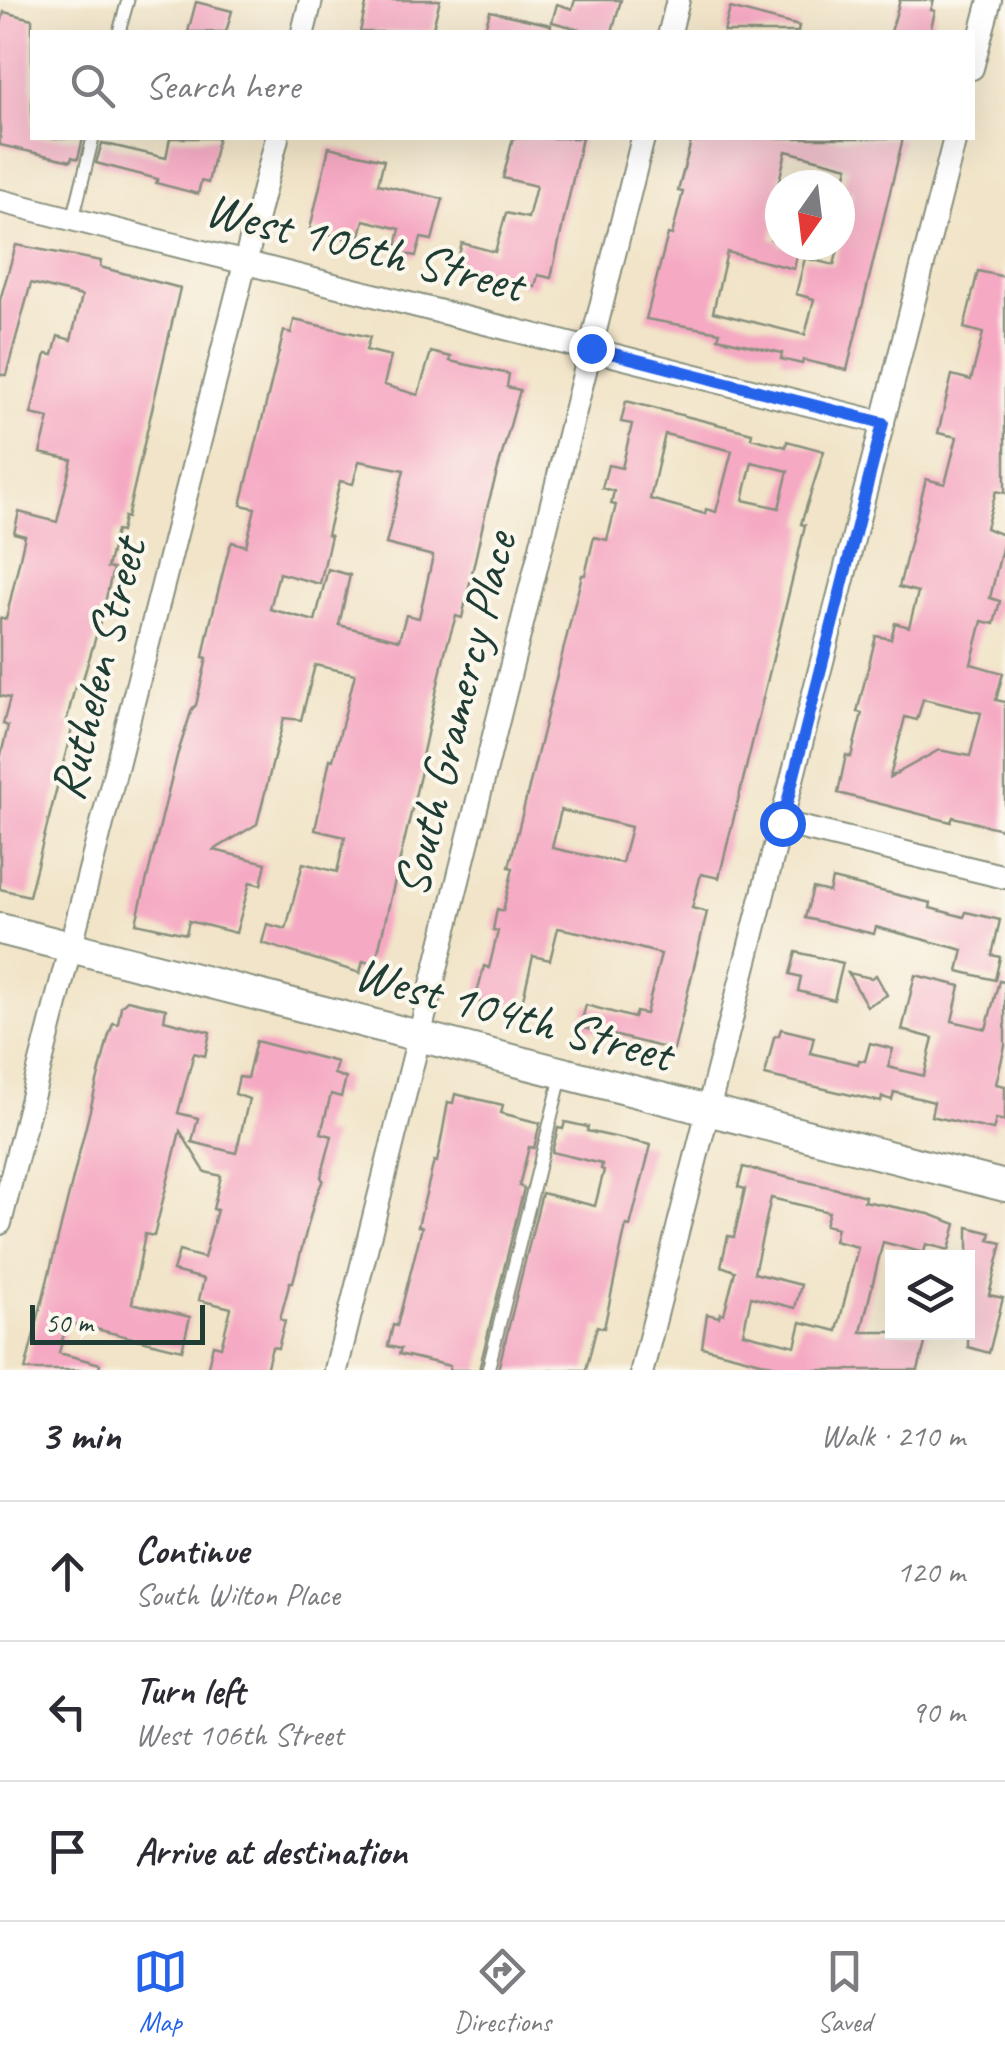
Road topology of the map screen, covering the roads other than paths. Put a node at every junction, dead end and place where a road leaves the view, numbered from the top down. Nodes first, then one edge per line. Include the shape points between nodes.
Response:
1 (128, 0) edge
2 (311, 0) edge
3 (678, 0) edge
4 (990, 0) edge
5 (120, 30) edge
6 (304, 30) edge
7 (670, 30) edge
8 (975, 57) edge
9 (93, 140) edge
10 (276, 140) edge
11 (643, 140) edge
12 (954, 140) edge
13 (0, 201) edge
14 (73, 219) junction
15 (246, 261) junction
16 (591, 348) junction
17 (883, 423) junction
18 (782, 823) junction
19 (1005, 878) edge
20 (0, 929) edge
21 (72, 948) junction
22 (419, 1036) junction
23 (562, 1074) junction
24 (708, 1112) junction
25 (1005, 1186) edge
26 (0, 1222) edge
27 (336, 1370) edge
28 (488, 1370) edge
29 (642, 1370) edge

1 - 5 lane
2 - 6 street
3 - 7 street
4 - 8 street
9 - 14 lane
10 - 15 street, Ruthelen Street
11 - 16 street, South Gramercy Place
12 - 17 street
13 - 14 street, West 106th Street
14 - 15 street, West 106th Street
15 - 16 street, West 106th Street
15 - 21 street, Ruthelen Street
16 - 17 street, West 106th Street
16 - 22 street, South Gramercy Place
17 - 18 street
18 - 19 street
18 - 24 street
20 - 21 street, West 104th Street
21 - 22 street, West 104th Street
21 - 26 street, Ruthelen Street
22 - 23 street, West 104th Street
22 - 27 street, South Gramercy Place
23 - 24 street, West 104th Street
23 - 28 lane
24 - 25 street, West 104th Street
24 - 29 street

